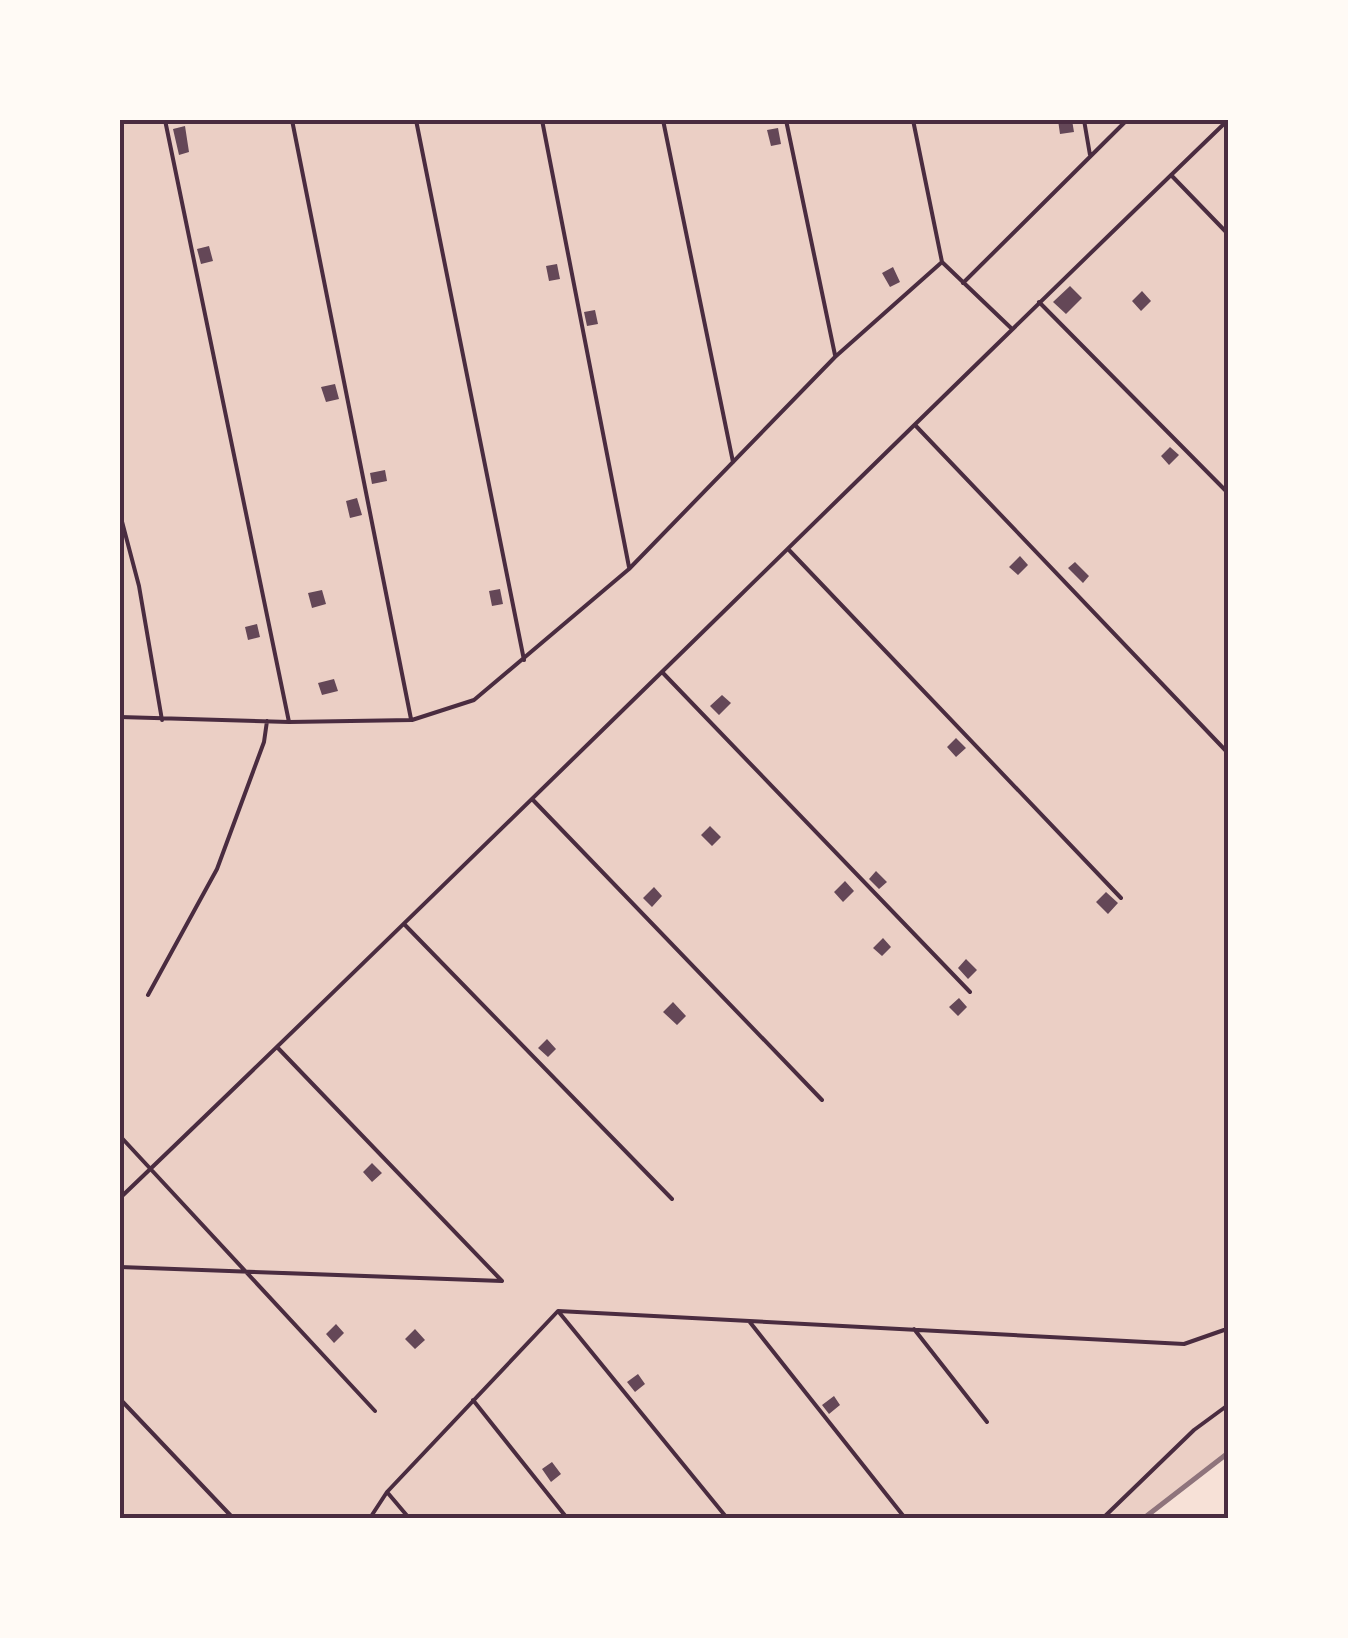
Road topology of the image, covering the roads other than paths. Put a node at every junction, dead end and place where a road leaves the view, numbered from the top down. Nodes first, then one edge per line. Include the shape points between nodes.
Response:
1 (165, 120) edge
2 (292, 120) edge
3 (416, 120) edge
4 (542, 120) edge
5 (662, 120) edge
6 (786, 120) edge
7 (913, 120) edge
8 (1084, 120) edge
9 (1127, 120) edge
10 (1228, 120) edge
11 (1090, 156) junction
12 (1171, 175) junction
13 (1228, 234) edge
14 (942, 262) junction
15 (963, 283) junction
16 (1039, 302) junction
17 (1012, 328) junction
18 (835, 357) junction
19 (916, 426) junction
20 (733, 462) junction
21 (1228, 493) edge
22 (120, 514) edge
23 (789, 550) junction
24 (629, 569) junction
25 (524, 661) junction
26 (663, 674) junction
27 (120, 717) edge
28 (162, 720) junction
29 (412, 720) junction
30 (267, 721) junction
31 (289, 722) junction
32 (1228, 752) edge
33 (533, 800) junction
34 (1121, 898) dead end
35 (405, 925) junction
36 (970, 992) dead end
37 (148, 995) dead end
38 (277, 1048) junction
39 (822, 1100) dead end
40 (120, 1136) edge
41 (150, 1170) junction
42 (120, 1198) edge
43 (672, 1199) dead end
44 (120, 1268) edge
45 (251, 1274) junction
46 (558, 1311) junction
47 (749, 1321) junction
48 (914, 1330) junction
49 (1228, 1332) edge
50 (120, 1398) edge
51 (473, 1400) junction
52 (1228, 1406) edge
53 (376, 1411) dead end
54 (987, 1422) dead end
55 (388, 1492) junction
56 (233, 1518) edge
57 (370, 1518) edge
58 (409, 1518) edge
59 (567, 1518) edge
60 (727, 1518) edge
61 (905, 1518) edge
62 (1102, 1518) edge

1 - 31 lane
2 - 29 lane
3 - 25 lane
4 - 24 lane
5 - 20 lane
6 - 18 lane
7 - 14 lane
8 - 11 lane
9 - 11 lane
10 - 12 lane
11 - 15 lane
12 - 13 lane
12 - 16 lane
14 - 15 lane
14 - 18 lane
15 - 17 lane
16 - 17 lane
16 - 21 lane
17 - 19 lane
18 - 20 lane
19 - 23 lane
19 - 32 lane
20 - 24 lane
22 - 28 lane
23 - 26 lane
23 - 34 lane
24 - 25 lane
25 - 29 lane via 474,700
26 - 33 lane
26 - 36 lane
27 - 28 lane
28 - 30 lane
29 - 31 lane
30 - 31 lane
30 - 37 lane via 217,868
33 - 35 lane
33 - 39 lane
35 - 38 lane
35 - 43 lane
38 - 41 lane
38 - 45 lane via 502,1281
40 - 41 lane
41 - 42 lane
41 - 45 lane
44 - 45 lane
45 - 53 lane
46 - 47 lane
46 - 51 lane
46 - 60 lane
47 - 48 lane
47 - 61 lane
48 - 49 lane via 1184,1344
48 - 54 lane
50 - 56 lane
51 - 55 lane
51 - 59 lane
52 - 62 lane
55 - 57 lane
55 - 58 lane

